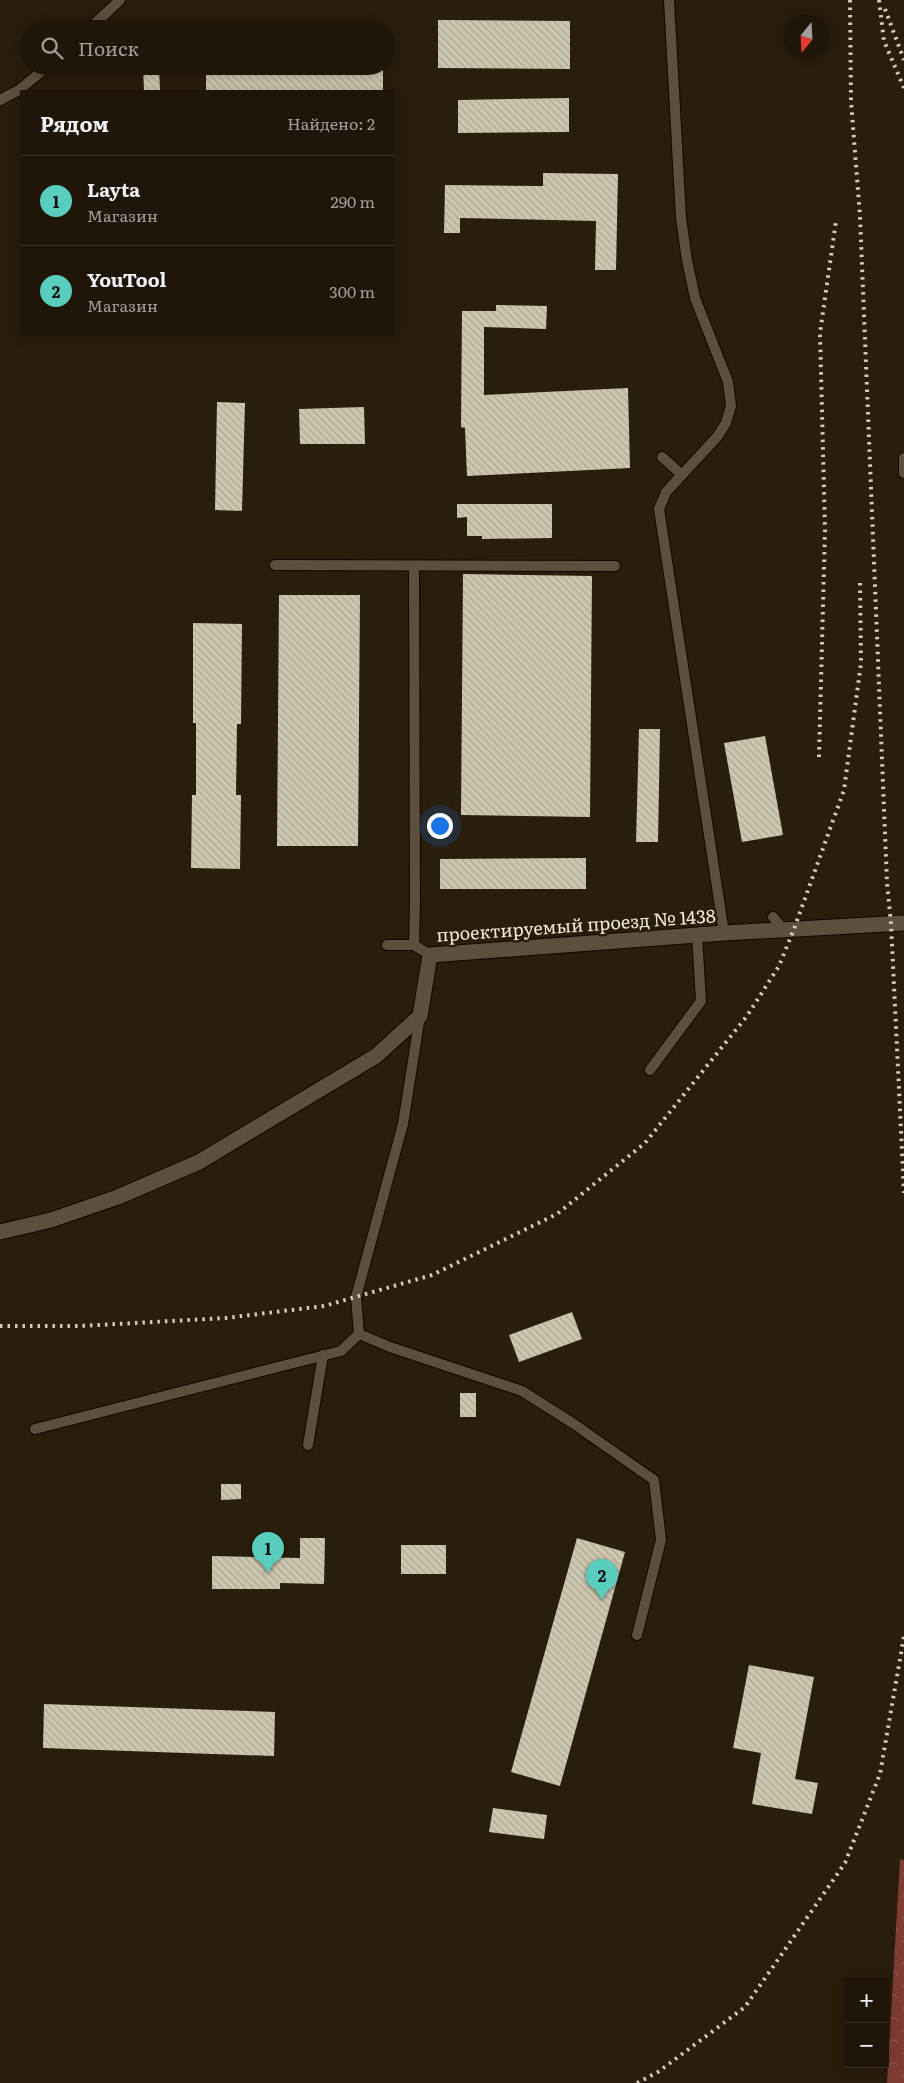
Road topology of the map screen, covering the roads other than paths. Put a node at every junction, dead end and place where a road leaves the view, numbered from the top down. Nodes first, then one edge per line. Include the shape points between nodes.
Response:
1 (120, 0) edge
2 (669, 0) edge
3 (99, 20) edge
4 (37, 75) edge
5 (0, 100) edge
6 (662, 456) dead end
7 (904, 458) edge
8 (904, 473) edge
9 (682, 475) junction
10 (275, 565) dead end
11 (414, 566) junction
12 (615, 566) dead end
13 (773, 917) dead end
14 (904, 923) edge
15 (783, 930) junction
16 (724, 933) junction
17 (697, 936) junction
18 (386, 945) dead end
19 (414, 945) junction
20 (430, 955) junction
21 (420, 1016) junction
22 (650, 1070) dead end
23 (0, 1232) edge
24 (359, 1334) junction
25 (323, 1355) junction
26 (35, 1429) dead end
27 (308, 1445) dead end
28 (637, 1635) dead end

1 - 3 lane
2 - 9 lane via 683,235 695,298 728,382 732,406 717,437
4 - 5 lane
6 - 9 lane
7 - 8 lane
9 - 16 lane via 666,492 659,509
10 - 11 lane
11 - 12 lane
11 - 19 lane
13 - 15 lane
14 - 15 street, проектируемый проезд № 1438
15 - 16 street, проектируемый проезд № 1438
16 - 17 street, проектируемый проезд № 1438
17 - 20 street, проектируемый проезд № 1438
17 - 22 lane via 701,1001
18 - 19 lane
19 - 20 lane
20 - 21 street, проектируемый проезд № 1438
21 - 23 street via 376,1056 199,1162 84,1209
21 - 24 lane via 403,1124 356,1297
24 - 25 lane via 341,1351
24 - 28 lane via 522,1391 654,1480 661,1540
25 - 26 lane
25 - 27 lane

